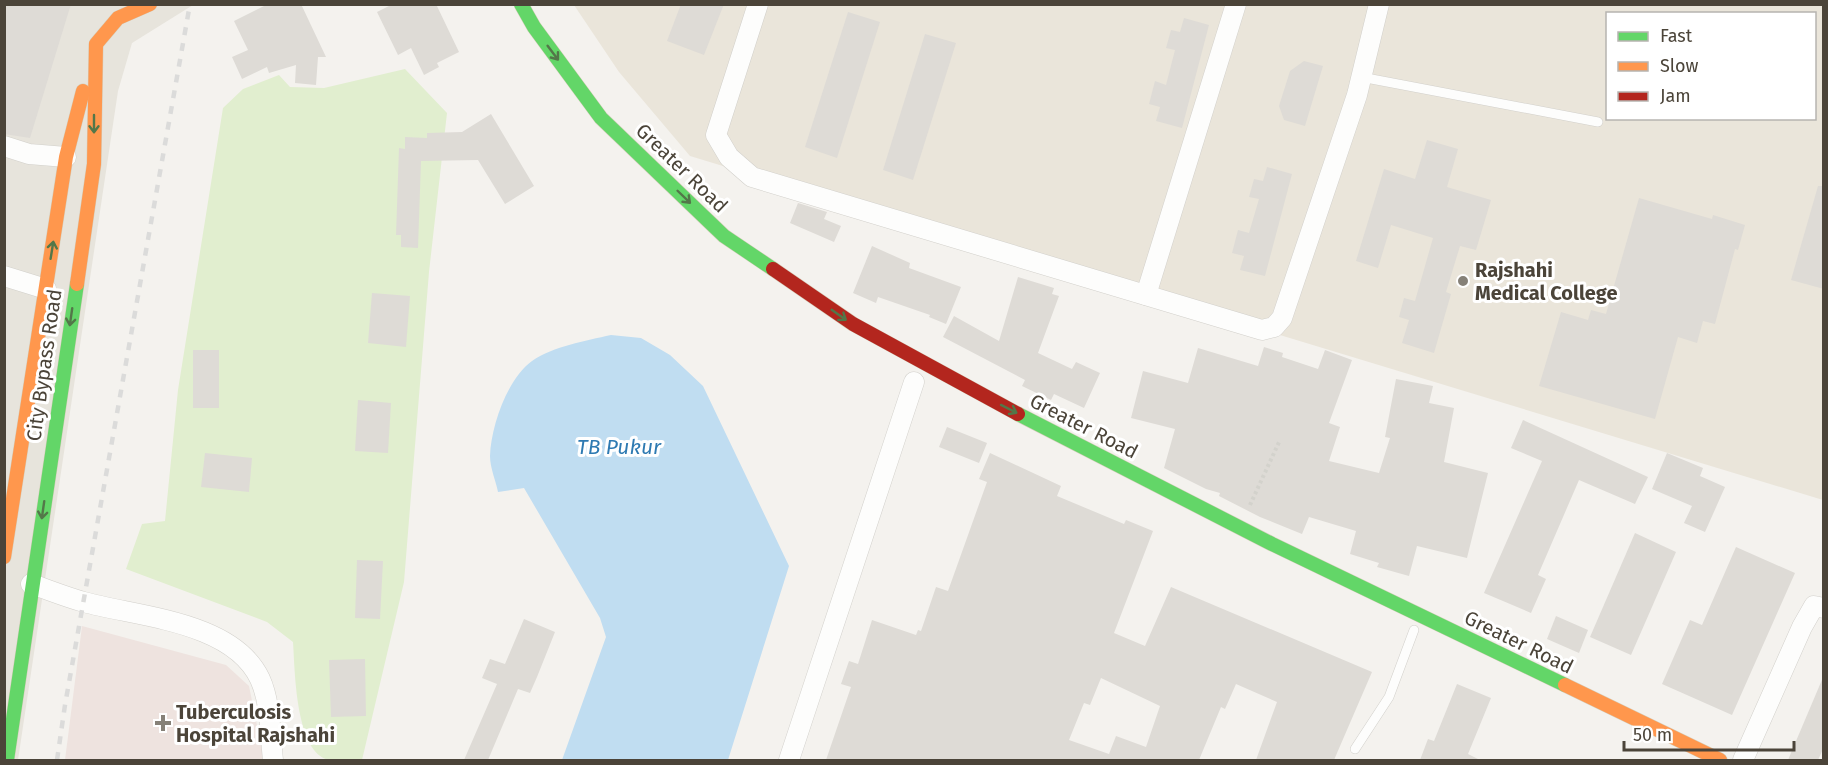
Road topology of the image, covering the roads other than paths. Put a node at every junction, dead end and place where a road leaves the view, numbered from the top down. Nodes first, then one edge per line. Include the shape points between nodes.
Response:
1 (150, 4) edge
2 (521, 4) edge
3 (758, 4) edge
4 (1236, 4) edge
5 (1379, 4) edge
6 (96, 44) junction
7 (1361, 77) junction
8 (1598, 122) dead end
9 (4, 146) edge
10 (66, 157) junction
11 (4, 276) edge
12 (46, 289) junction
13 (1146, 295) junction
14 (914, 382) dead end
15 (1053, 432) junction
16 (1045, 447) dead end
17 (12, 460) edge
18 (6, 536) edge
19 (39, 539) junction
20 (4, 557) edge
21 (32, 584) junction
22 (1824, 608) edge
23 (1413, 630) dead end
24 (1497, 652) junction
25 (1490, 667) dead end
26 (1355, 749) dead end
27 (7, 760) edge
28 (273, 760) edge
29 (789, 760) edge
30 (1720, 760) edge
31 (1743, 760) edge

1 - 6 main road via 118,16 105,27
2 -> 15 main road, Greater Road via 601,118 724,236 853,324
3 - 13 street via 716,135 729,157 752,177
4 - 13 street
5 - 7 street
6 - 10 main road
6 -> 19 main road, City Bypass Road via 94,164
7 - 8 lane
7 - 13 street via 1282,318 1274,327 1262,330
9 - 10 street via 29,154
12 -> 10 main road
11 - 12 street
12 - 17 main road
14 - 29 street
15 - 16 main road
15 - 24 main road, Greater Road
17 - 18 main road
18 - 19 street
18 - 20 main road
19 - 21 main road, City Bypass Road
21 - 27 main road, City Bypass Road
21 - 28 street via 83,601 200,629 242,655 260,678
22 - 31 street via 1814,606 1802,627
23 - 26 lane via 1389,697
24 - 25 main road
24 - 30 main road, Greater Road

